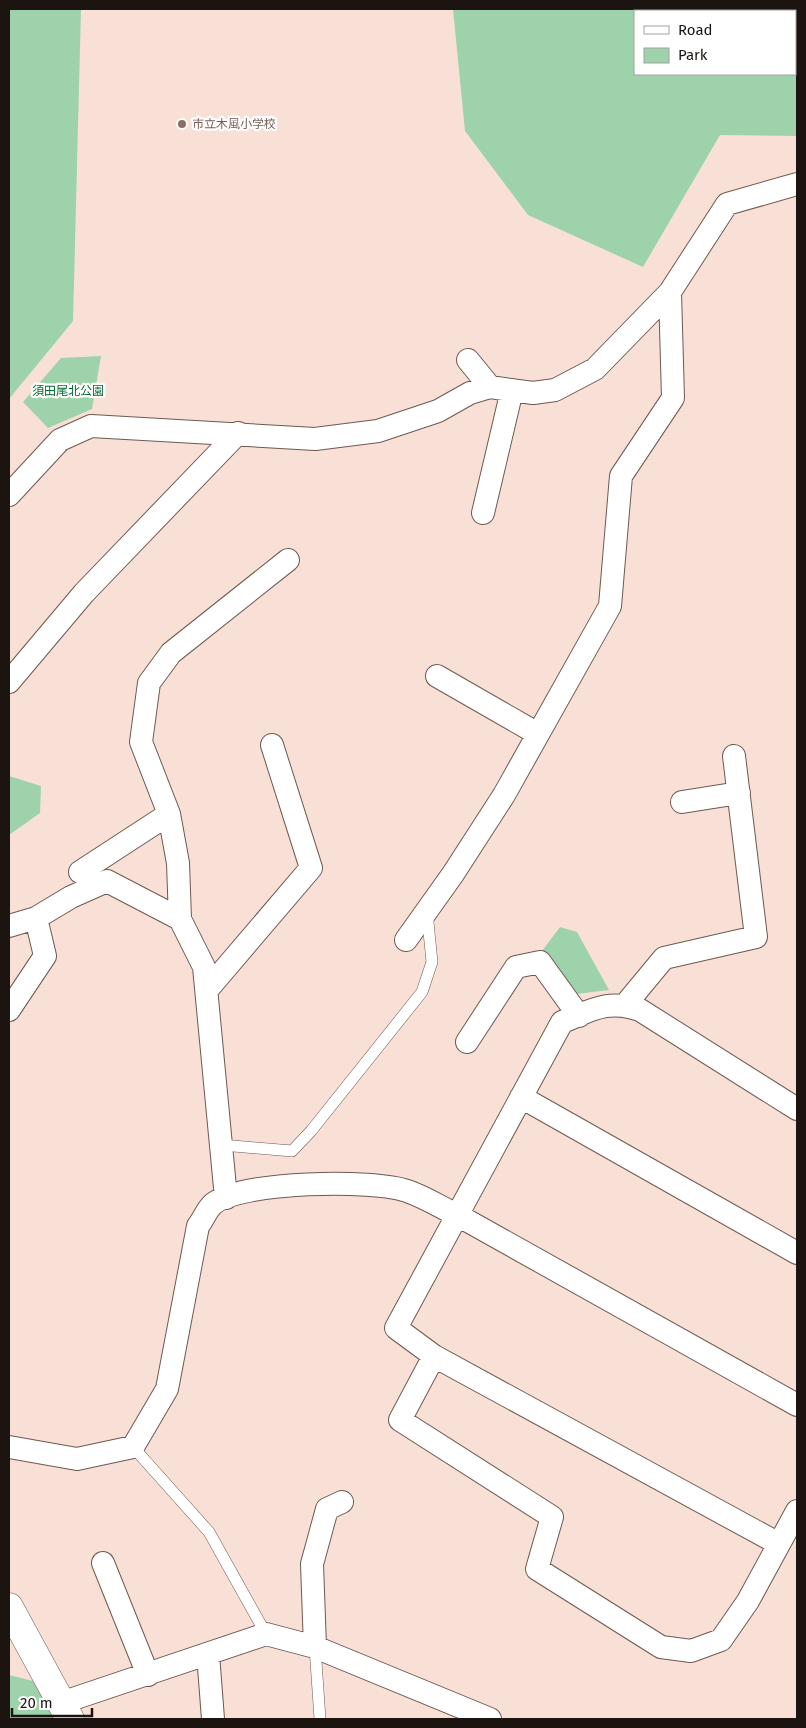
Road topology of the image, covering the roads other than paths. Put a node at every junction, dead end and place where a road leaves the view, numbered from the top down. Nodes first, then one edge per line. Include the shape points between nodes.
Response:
1 (797, 184) edge
2 (670, 292) junction
3 (468, 360) dead end
4 (501, 389) junction
5 (238, 433) junction
6 (9, 496) edge
7 (483, 513) dead end
8 (288, 560) dead end
9 (437, 676) dead end
10 (9, 682) edge
11 (538, 734) junction
12 (272, 744) dead end
13 (734, 756) dead end
14 (739, 793) junction
15 (682, 802) dead end
16 (169, 814) junction
17 (80, 872) dead end
18 (426, 912) junction
19 (36, 918) junction
20 (180, 919) junction
21 (9, 926) edge
22 (406, 940) dead end
23 (207, 990) junction
24 (625, 1005) junction
25 (9, 1010) edge
26 (579, 1016) junction
27 (467, 1042) dead end
28 (521, 1097) junction
29 (797, 1109) edge
30 (222, 1145) junction
31 (226, 1198) junction
32 (459, 1216) junction
33 (797, 1253) edge
34 (434, 1356) junction
35 (797, 1405) edge
36 (9, 1447) edge
37 (133, 1447) junction
38 (342, 1502) dead end
39 (797, 1511) edge
40 (779, 1544) junction
41 (103, 1563) dead end
42 (9, 1607) edge
43 (266, 1634) junction
44 (315, 1647) junction
45 (208, 1654) junction
46 (148, 1675) junction
47 (66, 1711) edge
48 (213, 1719) edge
49 (320, 1719) edge
50 (490, 1719) edge

1 - 2 street via 727,204
2 - 4 street via 595,369 555,390 532,393
2 - 11 street via 673,398 621,476 610,606
3 - 4 street
4 - 5 street via 470,393 438,411 378,431 315,439
4 - 7 street
5 - 6 street via 91,426 60,440
5 - 10 street via 84,593
8 - 16 street via 171,653 149,683 141,742
9 - 11 street
11 - 18 street via 504,794
12 - 23 street via 311,868
13 - 14 street
14 - 15 street
14 - 24 street via 756,937 664,958
16 - 17 street
16 - 20 street via 178,863
18 - 22 street
18 - 30 lane via 432,962 422,992 311,1131 292,1152
19 - 20 street via 71,896 106,881
19 - 21 street
19 - 25 street via 45,956
20 - 23 street via 204,967
23 - 30 street
24 - 26 street via 609,1004
24 - 29 street via 640,1010
26 - 27 street via 540,962 516,967
26 - 28 street via 562,1022
28 - 32 street
28 - 33 street
30 - 31 street
31 - 32 street via 239,1193 306,1184 380,1186 407,1191
31 - 37 street via 213,1204 198,1226 167,1389
32 - 34 street via 396,1328
32 - 35 street
34 - 40 street
34 - 40 street via 400,1420 552,1518 537,1569 661,1647 691,1651 720,1640 748,1601
36 - 37 street via 76,1459
37 - 43 lane via 209,1532
38 - 44 street via 327,1509 312,1564
39 - 40 street
41 - 46 street
42 - 47 street
43 - 44 street
43 - 45 street
44 - 49 lane
44 - 50 street
45 - 46 street
45 - 48 street
46 - 47 street

